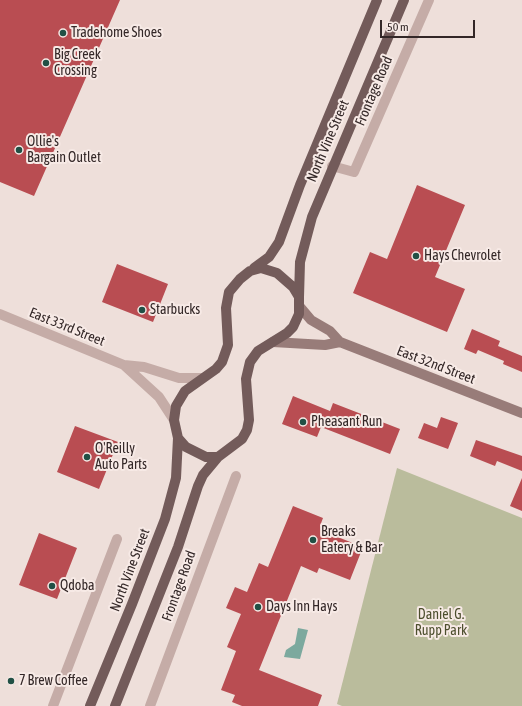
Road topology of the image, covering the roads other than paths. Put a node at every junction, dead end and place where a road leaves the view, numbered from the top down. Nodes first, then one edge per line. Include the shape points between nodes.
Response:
1 (377, 0) edge
2 (404, 0) edge
3 (429, 0) edge
4 (332, 166) junction
5 (250, 271) junction
6 (300, 302) junction
7 (0, 314) edge
8 (273, 342) junction
9 (340, 342) junction
10 (124, 365) junction
11 (201, 378) junction
12 (522, 413) edge
13 (174, 420) junction
14 (178, 438) junction
15 (218, 457) junction
16 (236, 476) dead end
17 (117, 539) dead end
18 (53, 706) edge
19 (90, 706) edge
20 (115, 706) edge
21 (150, 706) edge

1 - 5 main road, North Vine Street via 300,185 280,242 270,257
2 - 4 main road, North Vine Street
3 - 4 street, Frontage Road via 354,172
4 - 6 main road, North Vine Street via 302,249
5 - 6 main road via 261,268 276,273 293,287
5 - 11 main road, North Vine Street via 234,285 226,298 226,355 216,369
6 - 8 main road, North Vine Street via 293,327
6 - 9 street, East 32nd Street via 311,320 330,331
7 - 10 street, East 33rd Street
8 - 9 street, East 32nd Street via 325,345
8 - 15 main road, North Vine Street via 255,354 247,369 247,430 242,439
9 - 12 street, East 32nd Street
10 - 11 street, East 33rd Street via 144,367 179,378
10 - 13 street, East 33rd Street via 159,397
11 - 13 main road, North Vine Street via 181,397 176,406
13 - 14 main road, North Vine Street
14 - 15 main road via 196,453 206,457
14 - 19 main road, North Vine Street via 176,478 165,519
15 - 20 main road via 203,475 198,486 178,547
16 - 21 street, Frontage Road
17 - 18 street

